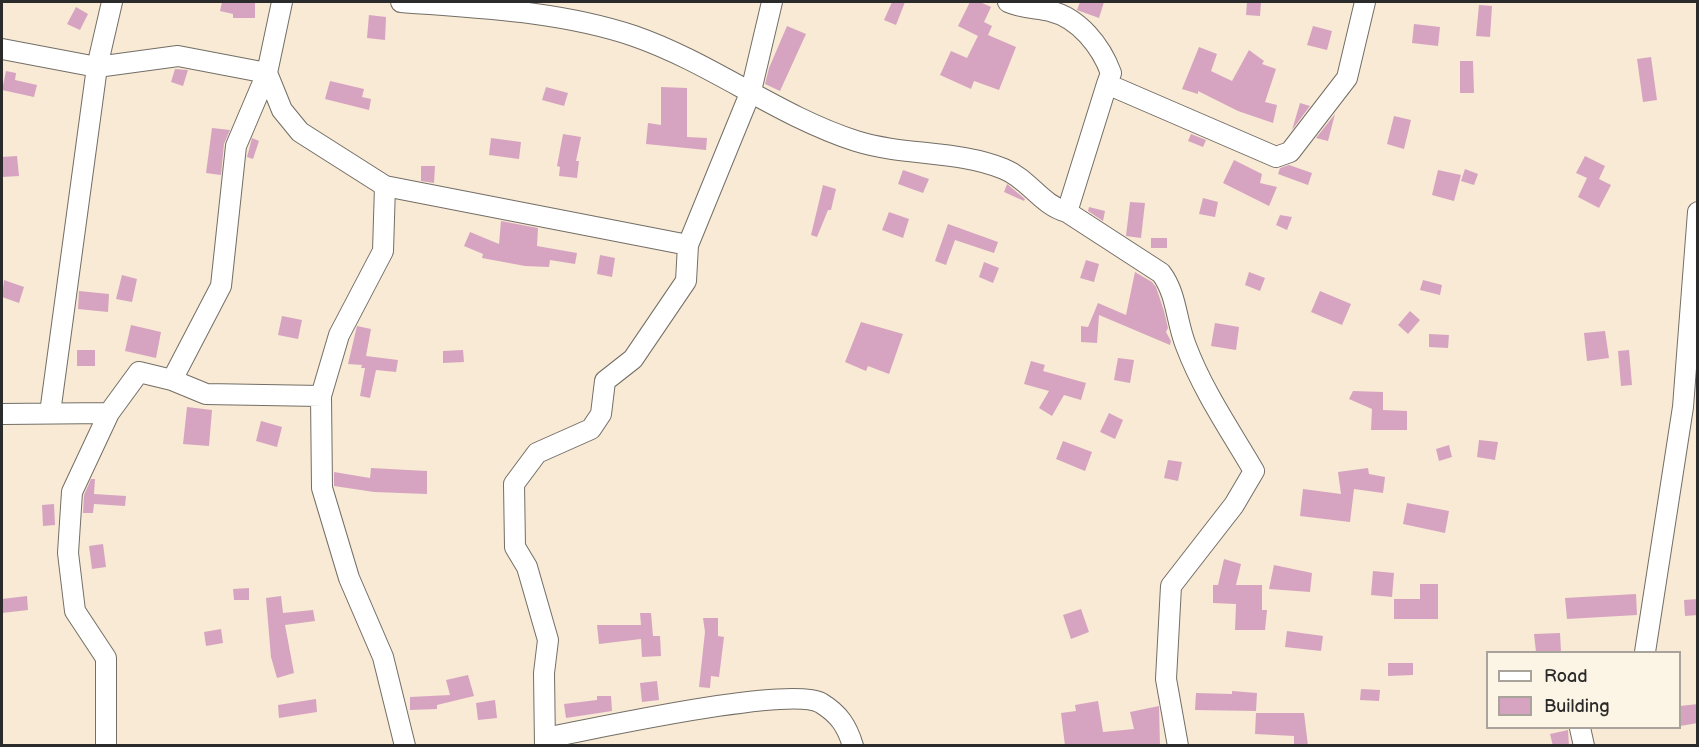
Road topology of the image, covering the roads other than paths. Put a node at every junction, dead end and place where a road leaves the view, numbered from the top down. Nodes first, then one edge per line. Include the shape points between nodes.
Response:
1 (112, 2) edge
2 (282, 2) edge
3 (400, 2) edge
4 (772, 2) edge
5 (1008, 2) edge
6 (1365, 2) edge
7 (2, 49) edge
8 (97, 67) junction
9 (267, 73) junction
10 (1107, 84) junction
11 (751, 91) junction
12 (385, 186) junction
13 (1067, 212) junction
14 (1698, 212) edge
15 (688, 245) junction
16 (172, 380) junction
17 (321, 396) junction
18 (50, 413) junction
19 (109, 413) junction
20 (2, 414) edge
21 (1645, 651) edge
22 (1580, 729) edge
23 (545, 742) edge
24 (106, 746) edge
25 (405, 746) edge
26 (853, 746) edge
27 (1178, 746) edge
28 (1584, 746) edge

1 - 8 street
2 - 9 street
3 - 11 street via 577,20 682,56
4 - 11 street
5 - 10 street via 1053,12 1085,30 1106,60 1111,73
6 - 10 street via 1347,78 1290,152 1282,156 1276,157
7 - 8 street
8 - 9 street via 178,56
8 - 18 street
9 - 12 street via 282,110 300,132
9 - 16 street via 236,146 221,286
10 - 13 street
11 - 13 street via 811,123 857,141 1005,169 1033,188 1051,207
11 - 15 street
12 - 15 street
12 - 17 street via 383,251 339,335
13 - 27 street via 1161,273 1171,286 1182,336 1204,388 1254,471 1234,505 1171,586 1166,679
14 - 21 street via 1683,407
15 - 23 street via 687,281 633,359 605,381 601,414 591,429 537,453 514,484 515,547 527,567 548,640 544,673
16 - 17 street via 206,394
16 - 19 street via 139,372
17 - 25 street via 322,488 349,578 383,657
18 - 19 street
18 - 20 street
19 - 24 street via 72,492 68,553 75,611 106,658
22 - 28 street
23 - 26 street via 701,708 788,700 819,702 846,724

